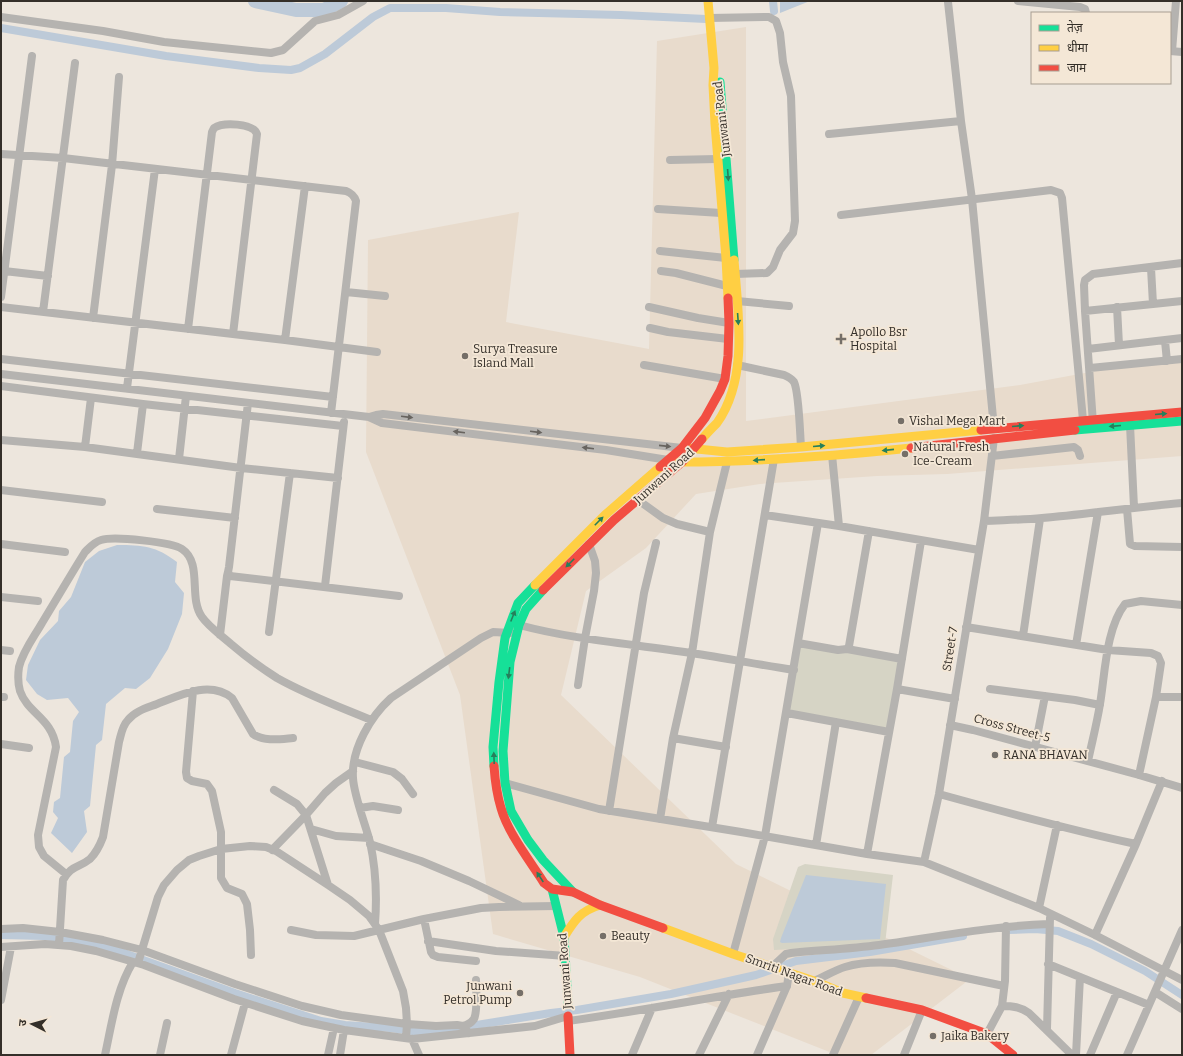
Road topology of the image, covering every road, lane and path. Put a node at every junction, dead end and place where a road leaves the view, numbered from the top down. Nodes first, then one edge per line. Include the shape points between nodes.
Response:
1 (363, 1) edge
2 (705, 1) edge
3 (1018, 1) edge
4 (1176, 1) edge
5 (948, 2) dead end
6 (1086, 12) edge
7 (1, 17) edge
8 (709, 18) junction
9 (1171, 51) edge
10 (1182, 52) edge
11 (32, 56) dead end
12 (75, 63) dead end
13 (714, 68) junction
14 (119, 77) dead end
15 (961, 121) junction
16 (829, 134) dead end
17 (1, 154) edge
18 (19, 156) junction
19 (63, 158) junction
20 (717, 158) junction
21 (670, 160) dead end
22 (112, 165) junction
23 (155, 169) junction
24 (206, 174) junction
25 (251, 180) junction
26 (305, 186) junction
27 (972, 199) junction
28 (658, 209) dead end
29 (722, 213) junction
30 (841, 215) dead end
31 (660, 251) dead end
32 (726, 258) junction
33 (1182, 263) edge
34 (1151, 268) junction
35 (4, 271) junction
36 (660, 271) dead end
37 (735, 274) junction
38 (48, 276) junction
39 (727, 286) junction
40 (346, 292) junction
41 (385, 296) dead end
42 (1, 297) edge
43 (737, 301) junction
44 (1182, 301) edge
45 (1153, 304) junction
46 (789, 306) dead end
47 (1, 307) edge
48 (649, 307) dead end
49 (1116, 307) junction
50 (1086, 311) junction
51 (43, 312) junction
52 (93, 318) junction
53 (134, 323) junction
54 (729, 323) junction
55 (650, 328) dead end
56 (188, 329) junction
57 (234, 334) junction
58 (1182, 338) edge
59 (728, 339) junction
60 (285, 340) junction
61 (1165, 340) junction
62 (1119, 345) junction
63 (339, 347) junction
64 (1088, 349) junction
65 (377, 352) dead end
66 (1, 359) edge
67 (1182, 359) edge
68 (1167, 361) junction
69 (644, 365) dead end
70 (737, 365) junction
71 (1090, 368) junction
72 (128, 373) junction
73 (1, 374) edge
74 (725, 379) junction
75 (1, 386) edge
76 (127, 388) junction
77 (186, 396) junction
78 (333, 397) junction
79 (91, 398) junction
80 (248, 403) junction
81 (142, 404) junction
82 (184, 409) junction
83 (1182, 412) edge
84 (331, 413) junction
85 (345, 414) junction
86 (247, 416) junction
87 (369, 417) junction
88 (1083, 420) junction
89 (1182, 421) edge
90 (1093, 424) junction
91 (1130, 425) junction
92 (343, 426) junction
93 (994, 428) junction
94 (994, 438) junction
95 (1, 440) edge
96 (608, 440) junction
97 (85, 447) junction
98 (801, 447) junction
99 (682, 448) junction
100 (606, 450) junction
101 (694, 450) junction
102 (137, 454) junction
103 (832, 455) junction
104 (992, 456) junction
105 (1080, 456) dead end
106 (179, 459) junction
107 (774, 459) junction
108 (668, 460) junction
109 (682, 462) junction
110 (727, 462) junction
111 (241, 468) junction
112 (290, 473) junction
113 (338, 478) junction
114 (1, 490) edge
115 (638, 500) junction
116 (102, 502) dead end
117 (1182, 503) edge
118 (1130, 508) junction
119 (157, 509) dead end
120 (1098, 512) junction
121 (765, 515) junction
122 (235, 518) junction
123 (1040, 519) junction
124 (984, 522) junction
125 (818, 523) junction
126 (839, 526) junction
127 (869, 531) junction
128 (710, 532) junction
129 (921, 541) junction
130 (656, 543) dead end
131 (1, 544) edge
132 (589, 544) junction
133 (1182, 547) edge
134 (979, 550) junction
135 (65, 552) dead end
136 (228, 572) junction
137 (276, 581) junction
138 (325, 586) junction
139 (399, 596) dead end
140 (1, 597) edge
141 (38, 601) dead end
142 (1182, 605) edge
143 (519, 625) junction
144 (966, 627) junction
145 (269, 632) dead end
146 (507, 633) junction
147 (517, 634) junction
148 (220, 635) junction
149 (1023, 636) junction
150 (585, 638) junction
151 (798, 643) junction
152 (636, 645) junction
153 (1076, 645) junction
154 (847, 649) junction
155 (1, 650) edge
156 (1108, 650) junction
157 (10, 651) dead end
158 (692, 653) junction
159 (902, 659) junction
160 (741, 662) junction
161 (794, 670) junction
162 (578, 685) dead end
163 (897, 689) junction
164 (990, 689) dead end
165 (193, 692) junction
166 (1045, 696) junction
167 (1156, 697) junction
168 (1182, 697) edge
169 (954, 699) junction
170 (502, 701) junction
171 (1100, 705) junction
172 (787, 713) junction
173 (371, 720) junction
174 (836, 722) junction
175 (950, 725) junction
176 (890, 732) junction
177 (293, 738) dead end
178 (673, 738) junction
179 (1, 744) edge
180 (726, 747) junction
181 (1035, 747) junction
182 (29, 748) dead end
183 (1088, 761) junction
184 (355, 762) junction
185 (353, 771) junction
186 (1139, 775) junction
187 (1162, 781) junction
188 (505, 783) junction
189 (1182, 788) edge
190 (274, 790) dead end
191 (413, 794) dead end
192 (939, 794) junction
193 (360, 808) junction
194 (398, 810) dead end
195 (609, 811) junction
196 (306, 815) junction
197 (660, 819) junction
198 (1057, 825) junction
199 (712, 827) junction
200 (311, 829) junction
201 (765, 836) junction
202 (369, 841) junction
203 (1136, 844) junction
204 (816, 845) junction
205 (221, 849) junction
206 (272, 850) junction
207 (867, 854) junction
208 (924, 862) junction
209 (66, 874) junction
210 (328, 885) junction
211 (552, 889) junction
212 (573, 892) junction
213 (600, 905) junction
214 (521, 906) junction
215 (556, 906) junction
216 (1039, 908) junction
217 (1051, 913) junction
218 (424, 919) junction
219 (1049, 924) junction
220 (1006, 926) junction
221 (377, 927) junction
222 (1, 929) edge
223 (291, 930) dead end
224 (1182, 930) edge
225 (1095, 935) junction
226 (564, 937) junction
227 (60, 939) junction
228 (428, 941) junction
229 (1, 947) edge
230 (11, 947) junction
231 (732, 954) junction
232 (251, 955) dead end
233 (566, 956) junction
234 (138, 958) junction
235 (476, 961) dead end
236 (1048, 964) junction
237 (772, 967) junction
238 (1164, 970) junction
239 (789, 973) junction
240 (1080, 977) junction
241 (476, 980) dead end
242 (1182, 980) edge
243 (814, 981) junction
244 (787, 986) junction
245 (1004, 986) junction
246 (1117, 992) junction
247 (1154, 992) junction
248 (729, 994) junction
249 (859, 997) junction
250 (1, 1000) edge
251 (245, 1002) junction
252 (568, 1003) joint
253 (1149, 1005) junction
254 (1002, 1006) junction
255 (652, 1008) junction
256 (1182, 1009) edge
257 (922, 1010) junction
258 (568, 1017) junction
259 (167, 1023) dead end
260 (463, 1026) junction
261 (334, 1028) junction
262 (1047, 1029) junction
263 (344, 1030) junction
264 (407, 1032) junction
265 (469, 1033) junction
266 (987, 1034) junction
267 (106, 1055) edge
268 (160, 1055) edge
269 (231, 1055) edge
270 (328, 1055) edge
271 (340, 1055) edge
272 (419, 1055) edge
273 (570, 1055) edge
274 (632, 1055) edge
275 (699, 1055) edge
276 (757, 1055) edge
277 (833, 1055) edge
278 (904, 1055) edge
279 (1013, 1055) edge
280 (1072, 1055) edge
281 (1076, 1055) edge
282 (1090, 1055) edge
283 (1127, 1055) edge

1 - 7 street via 338,15 320,18 283,50 271,53 164,42
2 - 8 main road
3 - 6 street via 1080,7
4 - 9 street
5 - 15 street
8 - 13 main road
8 - 37 street via 769,17 776,21 791,96 795,221 793,233 767,273
9 - 10 street
11 - 18 street
12 - 19 street
13 - 20 main road, Junwani Road
13 -> 37 main road, Junwani Road via 721,88
14 - 22 street
15 - 16 street
15 - 27 street
17 - 18 street
18 - 19 street
18 - 35 street
19 - 22 street
19 - 38 street
20 - 21 street
20 - 29 main road, Junwani Road
22 - 23 street
22 - 52 street
23 - 24 street
23 - 53 street
24 - 25 street
24 - 25 street via 214,128 222,124 247,126 252,127 257,134
24 - 56 street
25 - 26 street
25 - 57 street
26 - 40 street via 346,191 354,196 356,201
26 - 60 street
27 - 30 street
27 - 88 street via 1051,190 1060,193
27 - 93 street
28 - 29 street
29 - 32 main road, Junwani Road
31 - 32 street
32 - 39 main road, Junwani Road
33 - 34 street
34 - 45 street
34 - 50 street via 1088,276 1084,285
35 - 38 street
35 - 42 street
36 - 39 street
37 - 43 main road, Junwani Road
38 - 51 street
39 - 54 main road, Junwani Road
40 - 41 street
40 - 63 street
43 - 46 street
43 -> 70 main road, Junwani Road
44 - 45 street
45 - 49 street
47 - 51 street
48 - 54 street
49 - 50 street
49 - 62 street
50 - 64 street
51 - 52 street
52 - 53 street
53 - 56 street
53 - 72 street
54 - 59 main road, Junwani Road
55 - 59 street
56 - 57 street
57 - 60 street
58 - 61 street
59 - 74 main road, Junwani Road
60 - 63 street
61 - 62 street
61 - 68 street
62 - 64 street
63 - 65 street
63 - 78 street
64 - 71 street
66 - 72 street
67 - 68 street
68 - 71 street
69 - 74 street
70 - 98 street via 784,375 793,380
70 - 101 main road, Junwani Road via 734,385 725,410
71 - 90 street
72 - 76 street
72 - 78 street
73 - 76 street
74 - 99 main road, Junwani Road via 708,413
75 - 79 street
76 - 77 street
77 - 80 street
77 - 82 street
78 - 84 street
79 - 81 street
79 - 97 street
80 - 84 street
80 - 86 street
81 - 82 street
81 - 102 street
82 - 86 street
82 - 106 street
90 -> 83 main road
84 - 85 street
85 - 87 street
85 - 92 street
86 - 92 street
86 - 111 street
87 -> 96 street via 383,414
100 -> 87 street via 382,423
88 - 90 main road
93 -> 88 main road
89 - 91 main road
91 -> 90 main road
90 - 94 main road
91 - 118 street
92 - 113 street
98 -> 93 main road
94 -> 103 main road
94 - 104 street, Street-7
95 - 97 street
96 -> 99 street
96 - 100 street
97 - 102 street
98 - 101 main road via 727,452
99 - 101 main road
99 - 108 main road, Junwani Road
100 - 108 street
101 - 109 main road, Junwani Road
102 - 106 street
103 - 107 main road
103 - 126 street
104 - 105 street via 1074,447
104 - 124 street, Street-7
106 - 111 street
107 -> 110 main road
107 - 121 street
108 - 109 main road
146 -> 108 main road, Junwani Road via 518,603 533,586 605,515
109 - 110 main road
109 - 115 main road, Junwani Road
110 - 128 street
111 - 112 street
111 - 122 street
112 - 113 street
112 - 137 street
113 - 138 street
114 - 116 street
115 - 128 street via 663,518
115 - 132 main road, Junwani Road
117 - 118 street
118 - 120 street
118 - 133 street via 1130,544
119 - 122 street
120 - 123 street
120 - 153 street
121 - 125 street
121 - 160 street
122 - 136 street
123 - 124 street
123 - 149 street
124 - 134 street, Street-7
125 - 126 street
125 - 151 street
126 - 127 street
127 - 129 street
127 - 154 street
128 - 158 street
129 - 134 street
129 - 159 street
130 - 152 street
131 - 135 street
132 -> 143 main road, Junwani Road via 526,609
132 - 150 street via 596,573
134 - 144 street, Street-7
136 - 137 street via 234,577
136 - 148 street
137 - 138 street
137 - 145 street
138 - 139 street
140 - 141 street
142 - 156 street via 1141,600 1125,604 1115,621
143 - 147 main road, Junwani Road
143 - 150 street
144 - 149 street
144 - 169 street, Street-7
146 - 147 street
146 - 170 main road, Junwani Road via 502,656
146 - 173 street via 493,632 481,638 391,698 380,707
147 -> 170 main road, Junwani Road
148 - 173 street via 277,678
148 - 209 street via 197,610 193,567 183,549 168,543 112,538 93,544 84,552 24,654 18,678 20,691 27,703 50,728 54,737 56,747 38,836 39,848 44,856
149 - 153 street
150 - 152 street
150 - 162 street
151 - 154 street via 838,650
151 - 161 street
152 - 158 street
152 - 195 street
153 - 156 street
154 - 159 street
155 - 157 street
156 - 167 street via 1151,653 1158,656 1161,663
156 - 171 street
158 - 160 street
158 - 178 street
159 - 163 street
160 - 161 street
160 - 180 street
161 - 172 street
163 - 169 street
163 - 176 street
164 - 166 street
165 - 177 street via 203,690 227,694 257,737
165 - 205 street via 187,778 207,784 212,791 221,832
165 - 209 street via 135,712 127,720 119,742 103,837 98,849 89,859
166 - 171 street
166 - 181 street
167 - 168 street
167 - 186 street
169 - 175 street, Street-7
170 - 188 main road, Junwani Road
211 -> 170 main road, Junwani Road via 544,884 508,826 501,809 495,781 493,747
171 - 183 street
172 - 174 street
172 - 201 street
173 - 184 street via 356,753
174 - 176 street
174 - 204 street
175 - 181 street, Cross Street-5
175 - 192 street, Street-7
176 - 207 street
178 - 180 street
178 - 197 street
179 - 182 street
180 - 199 street
181 - 183 street, Cross Street-5
183 - 186 street, Cross Street-5
184 - 185 street
184 - 191 street via 393,772
185 - 193 street
185 - 196 street via 325,792
186 - 187 street, Cross Street-5
187 - 189 street, Cross Street-5
187 - 203 street
188 - 195 street
188 - 212 main road, Junwani Road via 511,810 528,840
190 - 196 street via 297,804
192 - 198 street
192 - 208 street, Street-7
193 - 194 street via 373,806
193 - 202 street
195 - 197 street
196 - 200 street
196 - 206 street
197 - 199 street
198 - 203 street via 1090,835
198 - 216 street
199 - 201 street
200 - 202 street
200 - 210 street
201 - 204 street
201 - 231 street
202 - 214 street via 469,881
202 - 221 street via 375,881
203 - 225 street
204 - 207 street
205 - 206 street via 250,846
205 - 232 street via 221,878 227,888 242,894 247,904
205 - 234 street via 189,860 164,885
206 - 210 street
207 - 208 street
208 - 216 street
209 - 227 street via 63,880
210 - 221 street via 369,916
211 - 212 main road
211 - 215 main road, Junwani Road
212 - 213 main road, Smriti Nagar Road
213 - 226 main road via 582,913
213 - 231 main road, Smriti Nagar Road
214 - 215 street
214 - 218 street via 481,908
215 - 226 main road, Junwani Road
216 - 217 street
217 - 219 street
217 - 225 street
218 - 221 street
218 - 228 street
219 - 220 street
219 - 236 street
220 - 237 street via 878,945 791,953 786,954
220 - 245 street
221 - 223 street via 354,936 339,937 316,936
221 - 264 street via 403,991
222 - 227 street via 23,928
224 - 238 street
225 - 238 street
226 - 233 main road, Junwani Road
227 - 230 street via 45,944
227 - 234 street via 96,951
227 - 234 street via 103,940
228 - 233 street via 496,951
228 - 235 street via 433,955
229 - 230 street
230 - 250 street
231 - 237 main road, Smriti Nagar Road
233 - 252 main road, Junwani Road
234 - 251 street
234 - 264 street via 235,984 302,1006
234 - 267 street via 125,975 119,990
236 - 240 street
236 - 262 street
237 - 239 main road, Smriti Nagar Road
238 - 242 street
238 - 247 street
239 - 243 main road, Smriti Nagar Road
239 - 244 street
240 - 246 street
240 - 281 street
241 - 260 street via 476,1013 470,1024
243 - 245 street via 845,967 879,962 895,963
243 - 249 main road, Smriti Nagar Road
244 - 248 street
244 - 276 street
245 - 254 street
246 - 253 street
246 - 282 street
247 - 253 street
247 - 256 street
248 - 255 street
248 - 275 street
249 - 257 main road, Smriti Nagar Road
249 - 277 street
251 - 261 street via 302,1021
251 - 269 street
252 - 258 street, Junwani Road
253 - 283 street
254 - 262 street via 1022,1008
254 - 266 street
255 - 258 street via 623,1014
255 - 274 street
257 - 266 main road, Smriti Nagar Road
257 - 278 street
258 - 265 street via 535,1026
258 - 273 main road, Junwani Road
259 - 268 street
260 - 264 street
260 - 265 street
261 - 263 street
261 - 270 street
262 - 280 street
263 - 264 street
263 - 271 street
264 - 265 street
264 - 272 street
266 - 279 main road, Smriti Nagar Road

